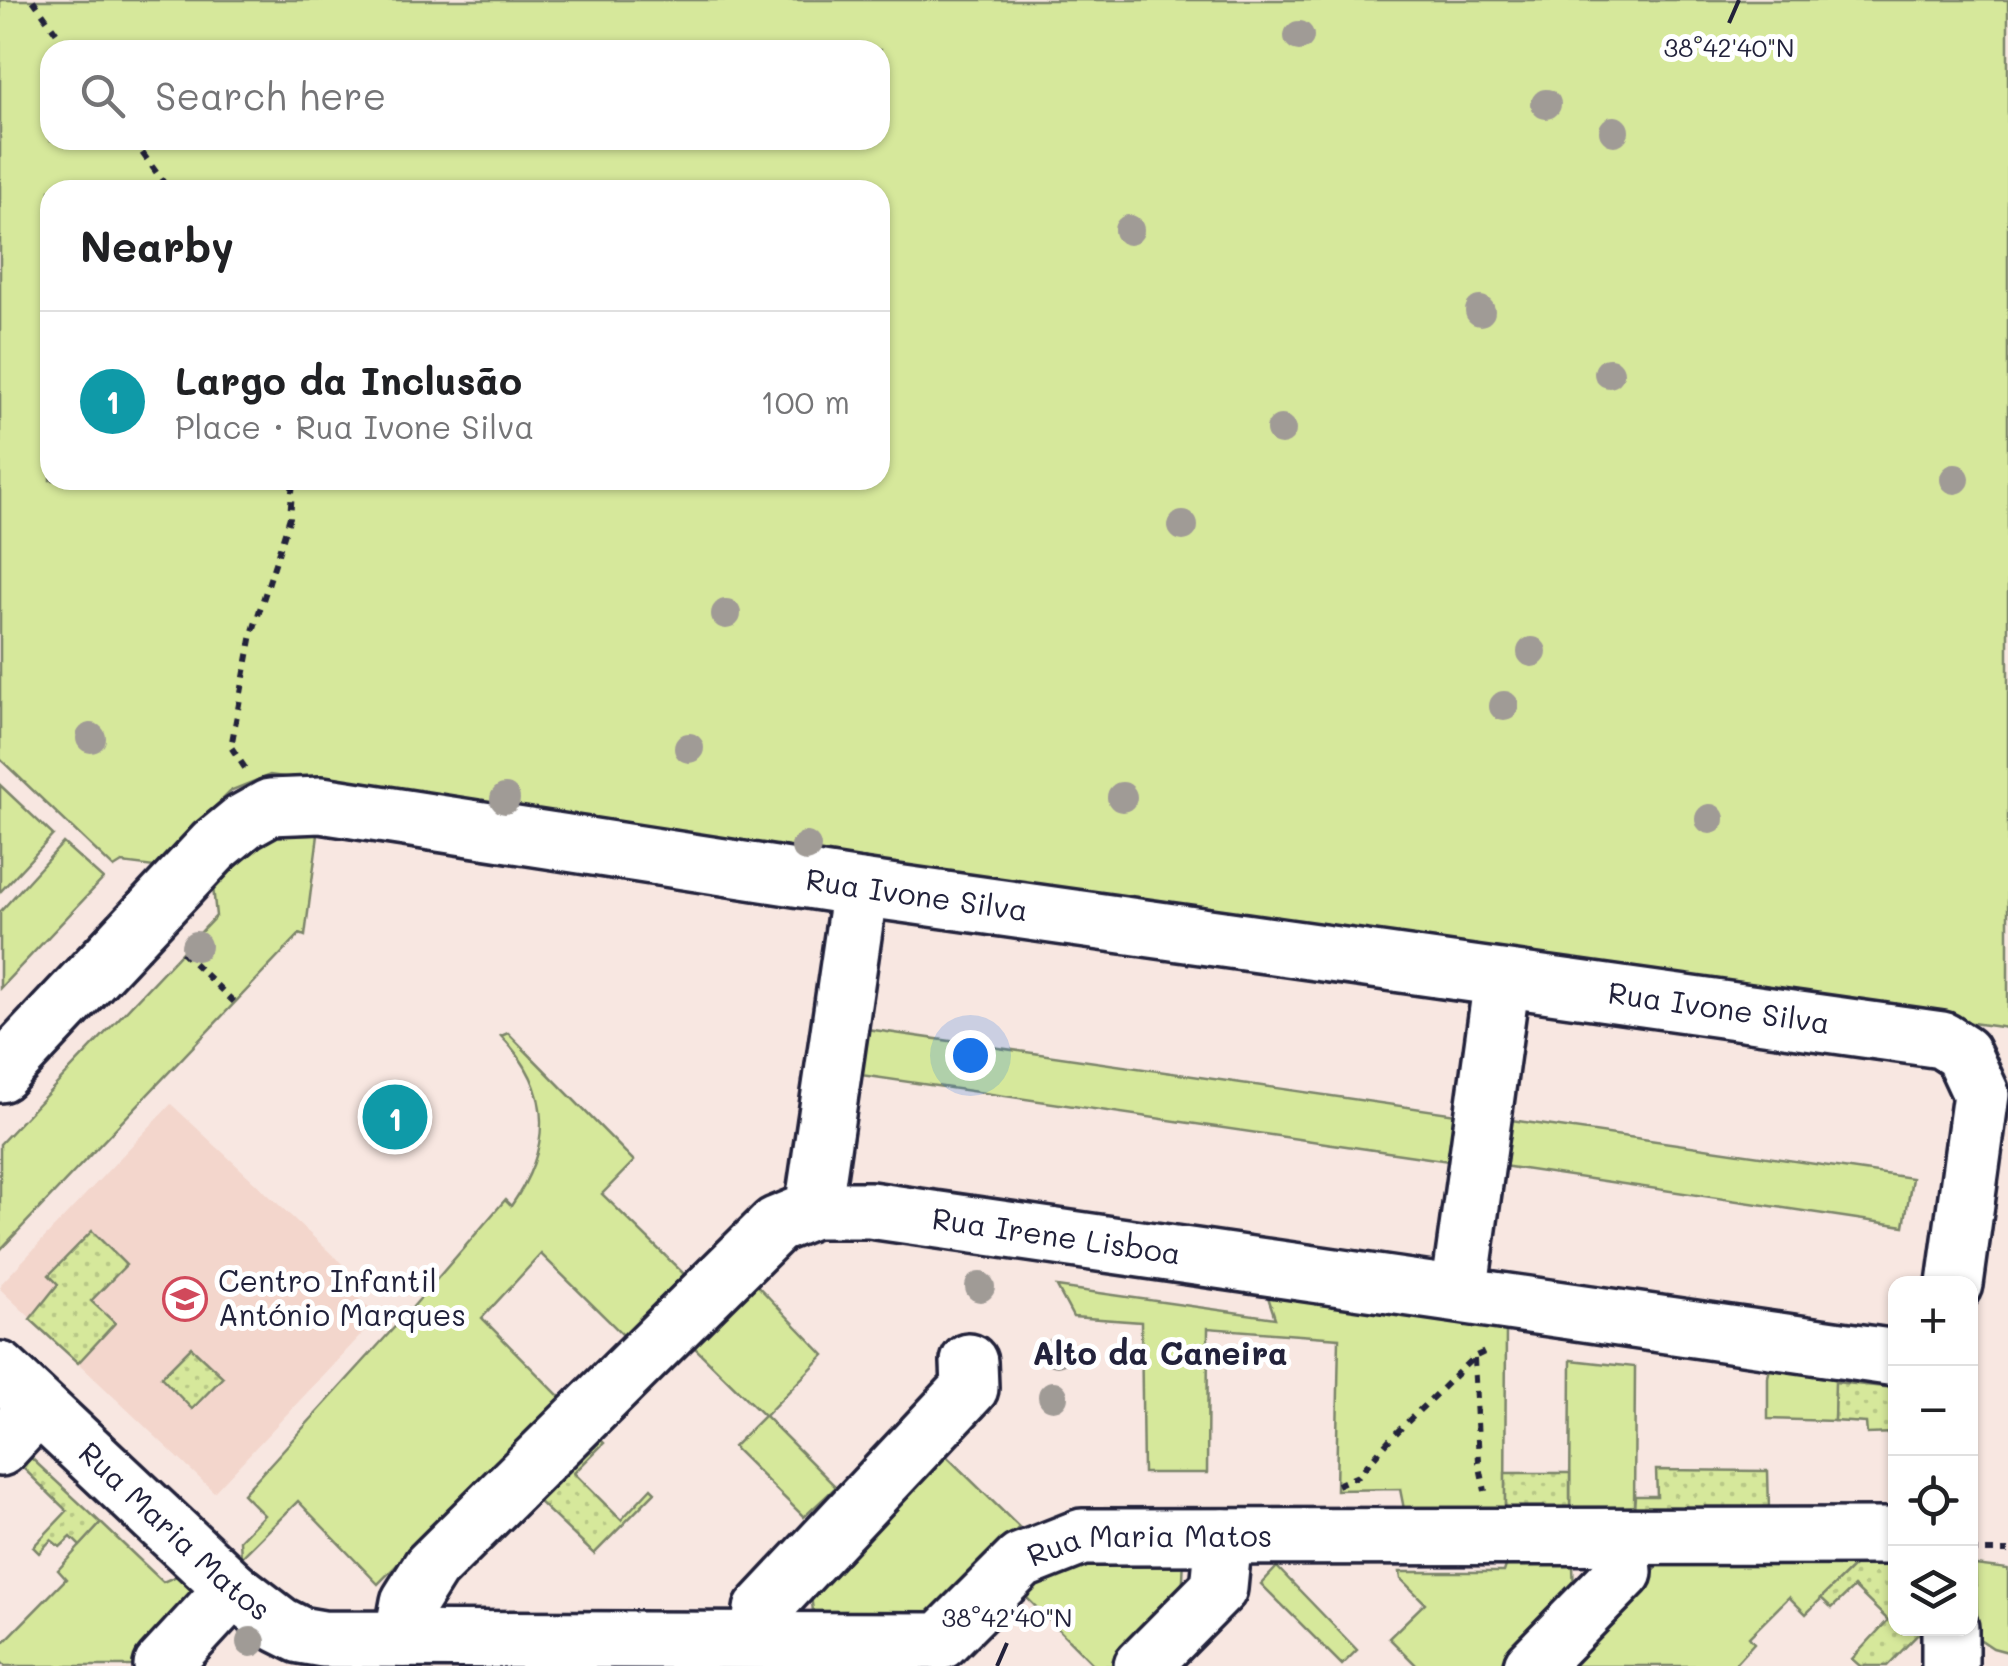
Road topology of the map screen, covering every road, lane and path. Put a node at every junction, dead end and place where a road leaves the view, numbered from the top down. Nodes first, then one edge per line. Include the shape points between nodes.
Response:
1 (32, 0) edge
2 (61, 40) edge
3 (140, 150) edge
4 (162, 180) edge
5 (292, 490) edge
6 (270, 807) junction
7 (860, 888) junction
8 (182, 952) dead end
9 (1502, 978) junction
10 (235, 1003) dead end
11 (0, 1074) edge
12 (813, 1210) junction
13 (1956, 1276) edge
14 (1458, 1294) junction
15 (1496, 1346) dead end
16 (1474, 1357) junction
17 (1888, 1357) edge
18 (969, 1362) dead end
19 (19, 1389) edge
20 (0, 1448) edge
21 (1336, 1485) dead end
22 (1487, 1503) dead end
23 (1888, 1536) edge
24 (1224, 1537) junction
25 (1621, 1538) junction
26 (1978, 1551) edge
27 (2008, 1551) edge
28 (233, 1589) junction
29 (1950, 1636) edge
30 (402, 1639) junction
31 (758, 1639) junction
32 (915, 1653) edge
33 (162, 1666) edge
34 (1142, 1666) edge
35 (1532, 1666) edge
36 (1950, 1666) edge

1 - 2 path
3 - 4 path
5 - 6 path via 290,517 252,634 231,746
6 - 7 street, Rua Ivone Silva via 321,806
6 - 11 street via 214,846
7 - 9 street, Rua Ivone Silva
7 - 12 street
8 - 10 path
9 - 13 street, Rua Ivone Silva via 1942,1040 1962,1052 1981,1094
9 - 14 street
12 - 14 street, Rua Irene Lisboa via 870,1210
12 - 30 street, Rua Irene Lisboa via 776,1224 431,1567 409,1602
14 - 17 street, Rua Irene Lisboa
15 - 16 path
16 - 21 path via 1358,1476
16 - 22 path
18 - 31 street via 970,1388 762,1610
19 - 20 street
19 - 28 street, Rua Maria Matos
23 - 25 street, Rua Maria Matos
24 - 25 street, Rua Maria Matos
24 - 32 street, Rua Maria Matos via 1082,1537 1048,1548 1021,1561 940,1640
24 - 34 street via 1219,1588
25 - 35 street via 1624,1572
26 - 27 path
28 - 30 street, Rua Maria Matos via 300,1635
28 - 33 street
29 - 36 street
30 - 31 street, Rua Maria Matos
31 - 32 street, Rua Maria Matos

